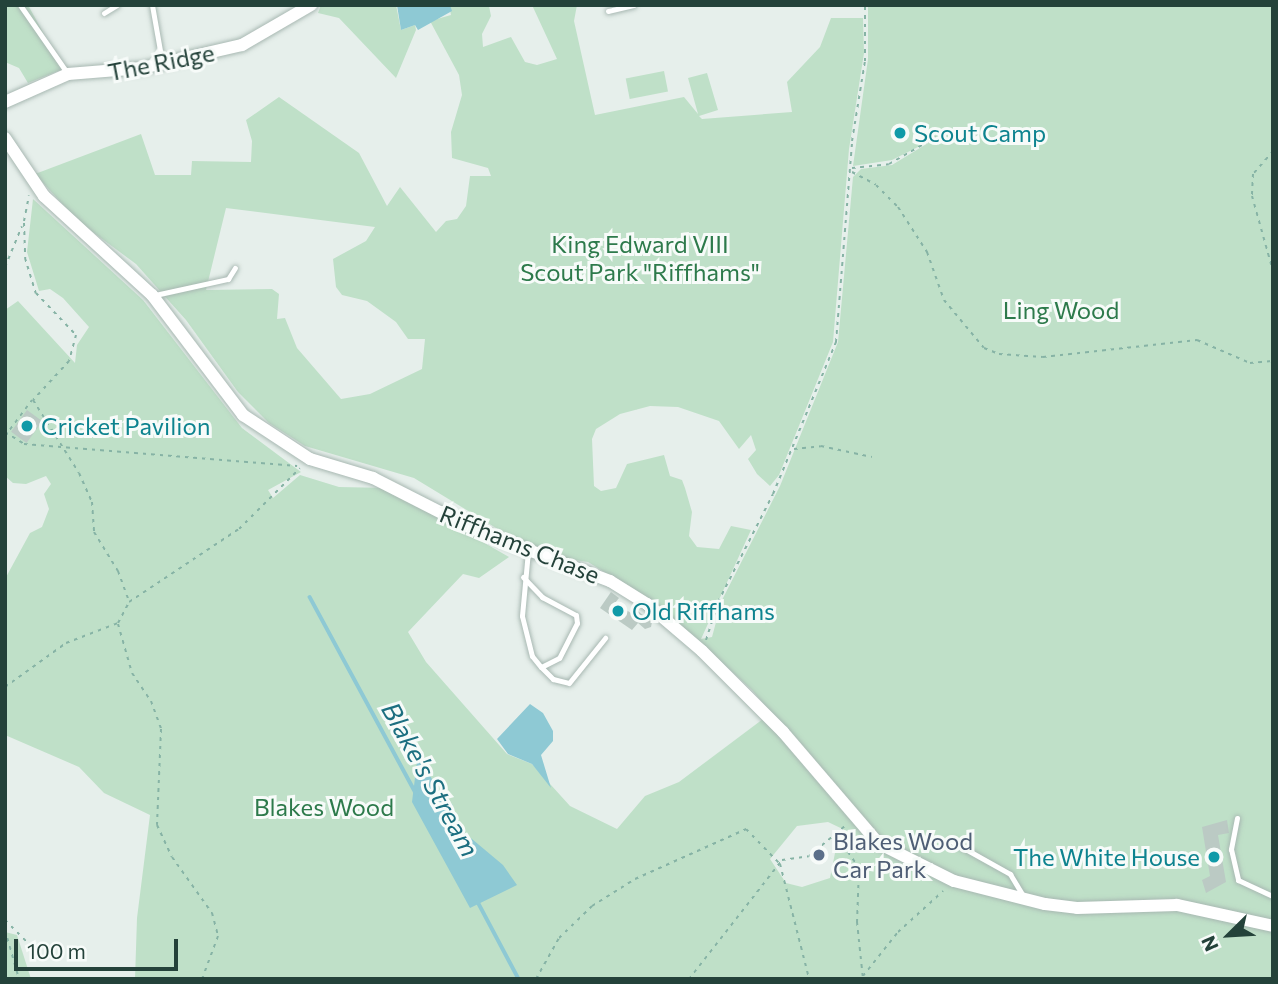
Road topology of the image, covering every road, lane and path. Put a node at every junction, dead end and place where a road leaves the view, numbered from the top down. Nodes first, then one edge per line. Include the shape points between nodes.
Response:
1 (20, 5) edge
2 (117, 5) edge
3 (152, 5) edge
4 (311, 5) edge
5 (633, 5) edge
6 (865, 5) edge
7 (608, 11) dead end
8 (104, 13) dead end
9 (162, 65) junction
10 (68, 74) junction
11 (5, 102) edge
12 (936, 137) dead end
13 (5, 138) edge
14 (1273, 151) edge
15 (851, 170) junction
16 (32, 181) junction
17 (24, 223) junction
18 (5, 267) edge
19 (235, 268) dead end
20 (1273, 271) edge
21 (152, 295) junction
22 (1273, 361) edge
23 (1273, 388) edge
24 (33, 400) junction
25 (6, 434) edge
26 (63, 447) junction
27 (792, 450) junction
28 (872, 457) dead end
29 (528, 551) junction
30 (523, 578) junction
31 (129, 603) junction
32 (118, 623) junction
33 (605, 638) dead end
34 (702, 651) junction
35 (541, 667) junction
36 (5, 687) edge
37 (1237, 818) dead end
38 (855, 819) junction
39 (951, 841) dead end
40 (843, 845) dead end
41 (781, 862) junction
42 (954, 881) junction
43 (1273, 896) edge
44 (1024, 897) junction
45 (5, 920) edge
46 (1273, 926) edge
47 (5, 930) edge
48 (28, 943) dead end
49 (863, 978) edge
50 (19, 979) edge
51 (202, 979) edge
52 (536, 979) edge
53 (689, 979) edge
54 (809, 979) edge

1 - 10 lane
2 - 8 lane
3 - 9 lane
4 - 9 street, The Ridge via 242,45
5 - 7 lane
6 - 15 path via 865,61
9 - 10 street, The Ridge via 100,75
10 - 11 street, The Ridge
12 - 15 path via 889,164
13 - 16 street, Riffhams Chase
14 - 20 path via 1253,174 1252,196
15 - 22 path via 876,184 898,207 927,251 944,300 984,348 999,354 1042,357 1197,340 1250,363
15 - 27 path via 836,342
16 - 17 path
16 - 21 street, Riffhams Chase
17 - 18 path
17 - 24 path via 25,258 36,293 76,335 69,361
19 - 21 lane via 229,279
21 - 29 street, Riffhams Chase via 243,415 310,459 373,478
22 - 23 path
24 - 25 path
24 - 26 path via 43,409
25 - 26 path via 24,444
26 - 31 path via 92,502 94,532 118,571
26 - 31 path via 303,466 239,529
27 - 28 path via 821,446
27 - 34 path via 718,602
29 - 30 lane
29 - 34 street, Riffhams Chase via 610,581 647,604
30 - 35 lane via 522,616 532,656
30 - 35 lane via 542,597 576,615 578,623 559,658
31 - 32 path
32 - 36 path via 66,643
32 - 51 path via 132,673 151,701 161,729 157,825 172,857 212,913 218,936
33 - 35 lane via 569,683 553,680
34 - 38 street, Riffhams Chase via 807,757
37 - 43 lane via 1231,849 1238,880
38 - 41 path via 809,856
38 - 42 street, Riffhams Chase via 878,842
39 - 44 lane via 1010,874
40 - 49 path via 859,868 856,922
41 - 52 path via 746,830 678,858 592,906 559,937
41 - 53 path
41 - 54 path
42 - 44 street, Riffhams Chase
42 - 49 path via 898,932
44 - 46 street, Riffhams Chase via 1077,908 1177,905
45 - 48 path
47 - 50 path

